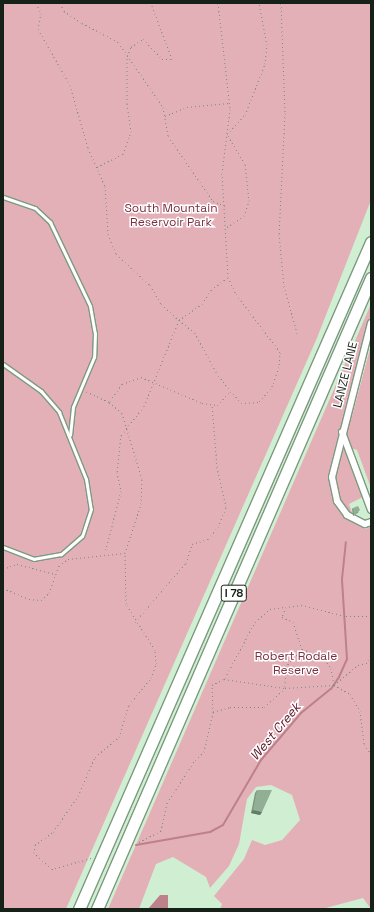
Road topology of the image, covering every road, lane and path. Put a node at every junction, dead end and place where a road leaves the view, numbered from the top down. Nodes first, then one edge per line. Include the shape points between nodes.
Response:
1 (36, 3) edge
2 (60, 3) edge
3 (151, 3) edge
4 (182, 3) edge
5 (187, 3) edge
6 (218, 3) edge
7 (259, 3) edge
8 (281, 3) edge
9 (127, 56) junction
10 (229, 103) junction
11 (164, 116) junction
12 (227, 134) junction
13 (97, 167) junction
14 (3, 197) edge
15 (226, 206) junction
16 (227, 227) junction
17 (371, 242) edge
18 (228, 277) junction
19 (371, 278) edge
20 (179, 320) junction
21 (371, 324) edge
22 (296, 333) dead end
23 (3, 364) edge
24 (154, 383) junction
25 (81, 390) junction
26 (231, 392) junction
27 (109, 402) junction
28 (212, 405) junction
29 (126, 425) junction
30 (342, 432) junction
31 (71, 441) junction
32 (371, 510) edge
33 (371, 522) edge
34 (3, 547) edge
35 (105, 553) junction
36 (124, 553) junction
37 (3, 569) edge
38 (55, 575) junction
39 (3, 588) edge
40 (286, 607) junction
41 (371, 616) edge
42 (134, 622) junction
43 (302, 649) junction
44 (371, 655) edge
45 (368, 661) junction
46 (371, 662) edge
47 (224, 679) junction
48 (334, 685) junction
49 (285, 688) junction
50 (213, 712) junction
51 (371, 754) edge
52 (140, 842) dead end
53 (93, 858) dead end
54 (79, 909) edge
55 (97, 909) edge

1 - 13 path via 41,13 38,28 70,84
2 - 9 path via 64,11 118,42
3 - 9 path via 172,59 162,59 143,39 137,39
4 - 5 path
6 - 10 path
7 - 12 path via 267,45 265,64 245,116
8 - 22 path via 285,113 280,234 284,286
9 - 11 path via 163,107
9 - 13 path via 131,132 123,154
10 - 11 path via 187,106
10 - 12 path
11 - 15 path via 168,136 184,160 213,201
12 - 15 path via 222,173
12 - 16 path via 245,164 249,195 244,216
13 - 20 path via 105,186 108,234 116,254 150,285 161,304
14 - 25 lane via 30,206 50,222 90,306 95,343 90,370
15 - 16 path
16 - 18 path
17 - 54 highway, I 78
18 - 20 path via 211,290 202,304
18 - 26 path via 236,294 280,352 279,367 271,389 258,402 242,403
19 - 55 highway, I 78
20 - 24 path
20 - 26 path via 196,333 216,372
21 - 30 street, LANZE LANE
23 - 31 lane via 50,401
24 - 27 path via 141,377 122,384
24 - 28 path
24 - 29 path via 144,406
25 - 27 path
25 - 31 lane via 72,413
26 - 28 path via 217,405
27 - 29 path via 122,413
28 - 42 path via 217,467 226,507 218,527 208,539 192,544 186,563
29 - 35 path via 118,456 121,491
29 - 36 path via 142,479 140,504
30 - 32 street
30 - 33 street, LANZE LANE via 332,477 333,490 347,515 365,524
31 - 34 lane via 91,498 90,520 82,536 69,550 43,559 25,557
35 - 36 path
35 - 38 path via 68,559
36 - 42 path via 126,604
37 - 38 path via 17,564
38 - 39 path via 49,593 41,600 29,600
40 - 41 path via 302,605 345,616
40 - 43 path via 282,617 294,622
40 - 47 path via 270,609 255,622
42 - 53 path via 154,650 156,664 151,678 129,705 119,737 95,757 78,796 53,832 35,845 34,853 52,869
43 - 48 path via 322,656 331,668
43 - 49 path via 286,666
44 - 45 path
45 - 46 path
45 - 48 path
47 - 49 path
47 - 50 path via 212,685
48 - 49 path
48 - 51 path via 350,694 360,711 364,744
49 - 50 path via 264,707 230,707
50 - 52 path via 204,752 184,775 167,803 161,822 162,832

